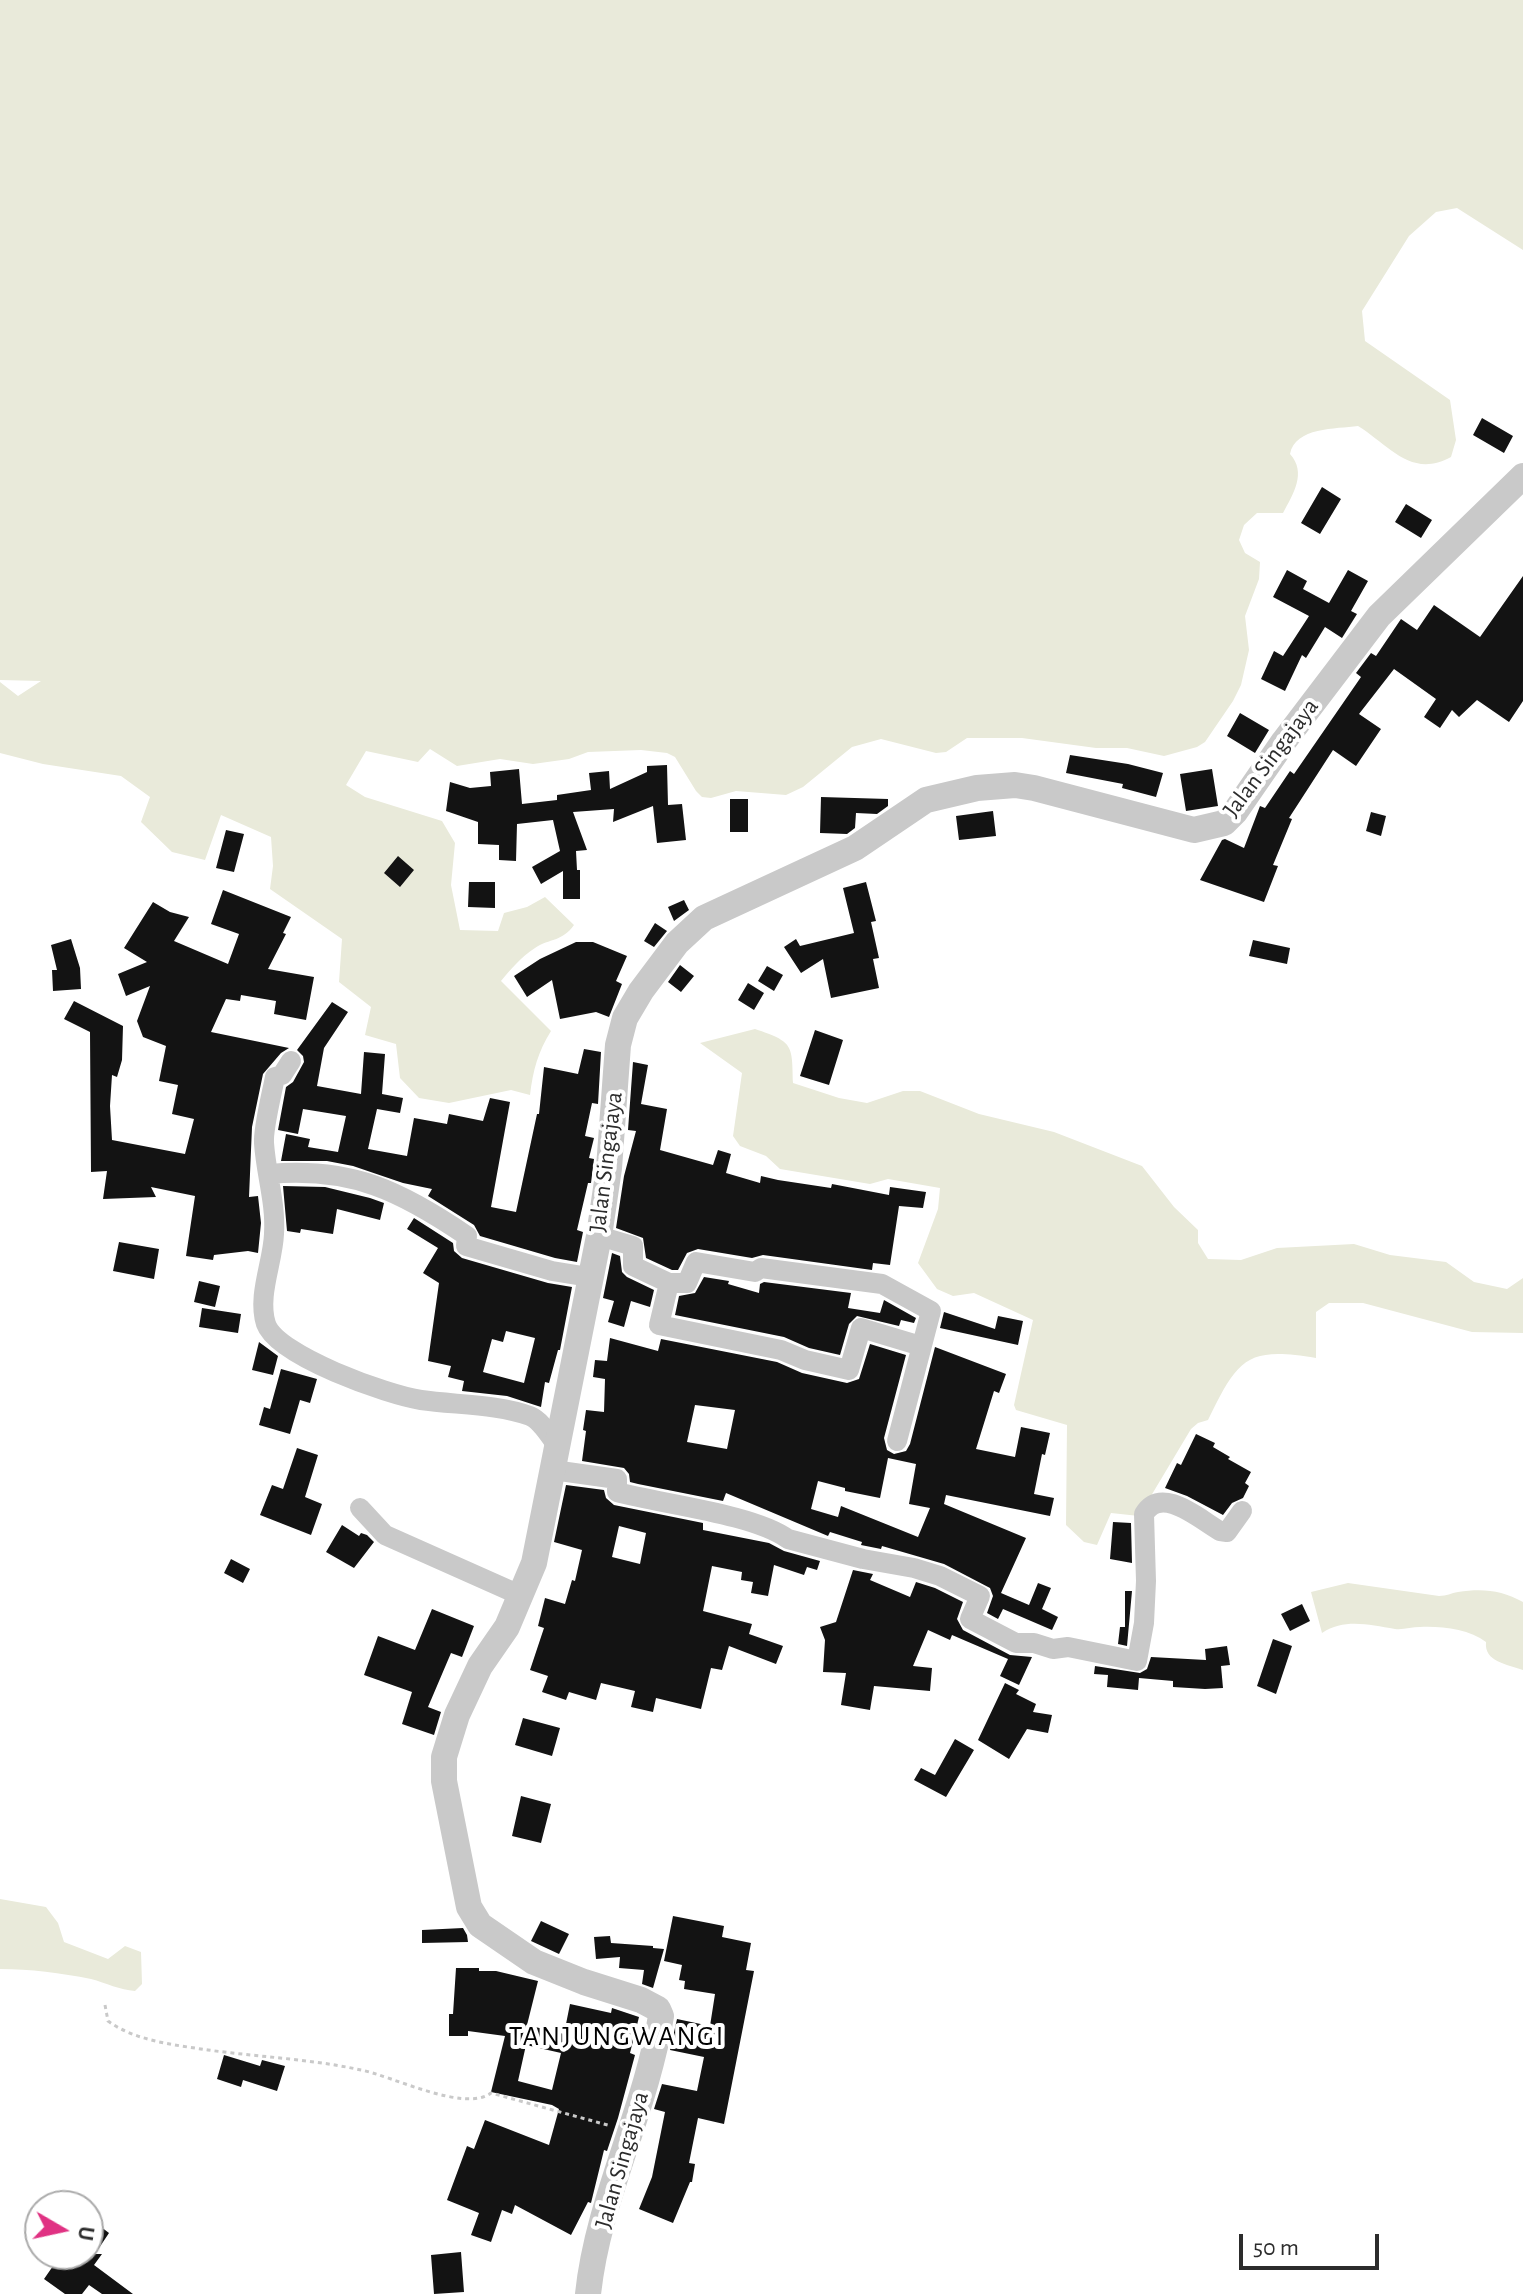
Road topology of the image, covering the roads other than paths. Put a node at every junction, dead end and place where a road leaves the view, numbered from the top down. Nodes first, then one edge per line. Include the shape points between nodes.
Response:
1 (1523, 476) edge
2 (291, 1061) dead end
3 (270, 1174) junction
4 (599, 1236) junction
5 (589, 1277) junction
6 (669, 1283) junction
7 (921, 1346) junction
8 (897, 1441) dead end
9 (556, 1459) junction
10 (360, 1508) dead end
11 (1242, 1511) dead end
12 (522, 1596) junction
13 (588, 2294) edge

1 - 4 street, Jalan Singajaya via 1379,616 1224,823 1194,830 1034,788 977,788 926,800 855,848 704,918 677,943 625,1018
2 - 3 street via 274,1079 264,1140
3 - 5 street via 334,1175 393,1191 467,1236 466,1246
3 - 9 street via 274,1233 264,1314 271,1333 296,1354 417,1400 533,1417
4 - 5 street, Jalan Singajaya
4 - 6 street via 633,1246 633,1266
5 - 9 street, Jalan Singajaya
6 - 7 street via 687,1283 696,1262 882,1284 931,1311
6 - 7 street via 659,1325 849,1370 861,1328
7 - 8 street
9 - 11 street via 617,1479 617,1492 940,1576 980,1596 970,1619 1016,1643 1137,1661 1144,1623 1144,1514 1150,1505 1173,1504 1227,1532
9 - 12 street, Jalan Singajaya
10 - 12 street via 385,1535
12 - 13 street, Jalan Singajaya via 480,1666 444,1757 469,1907 480,1925 534,1962 641,2000 661,2016

